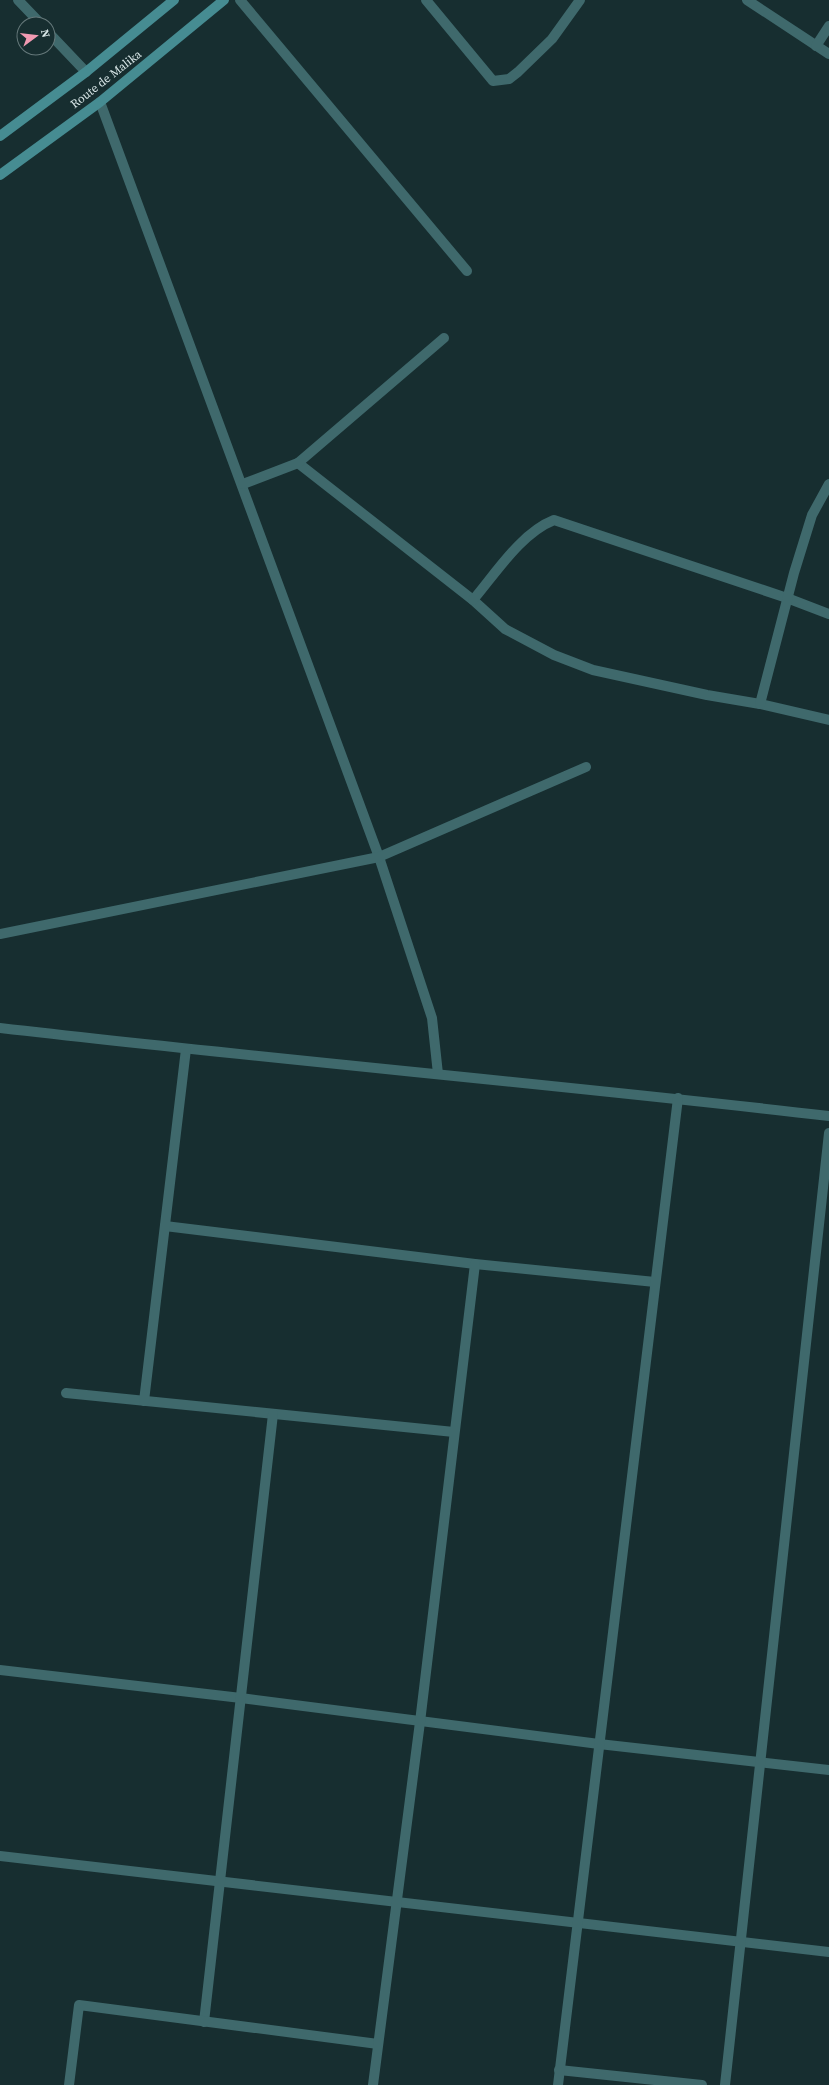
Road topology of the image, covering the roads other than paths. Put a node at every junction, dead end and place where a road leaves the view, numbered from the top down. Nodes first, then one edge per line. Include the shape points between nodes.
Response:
1 (18, 0) edge
2 (174, 0) edge
3 (224, 0) edge
4 (240, 0) edge
5 (426, 0) edge
6 (580, 0) edge
7 (747, 0) edge
8 (33, 16) edge
9 (829, 26) edge
10 (56, 40) edge
11 (816, 46) junction
12 (829, 54) edge
13 (86, 72) junction
14 (100, 102) junction
15 (0, 136) edge
16 (0, 175) edge
17 (467, 271) dead end
18 (444, 338) dead end
19 (298, 463) junction
20 (243, 484) junction
21 (828, 487) edge
22 (787, 598) junction
23 (473, 600) junction
24 (829, 614) edge
25 (760, 704) junction
26 (829, 720) edge
27 (586, 766) dead end
28 (378, 857) junction
29 (0, 934) edge
30 (0, 1028) edge
31 (186, 1049) junction
32 (438, 1074) junction
33 (678, 1098) junction
34 (829, 1116) edge
35 (829, 1133) edge
36 (165, 1226) junction
37 (474, 1264) junction
38 (655, 1282) junction
39 (66, 1393) dead end
40 (144, 1401) junction
41 (273, 1414) junction
42 (454, 1432) junction
43 (0, 1670) edge
44 (241, 1698) junction
45 (420, 1722) junction
46 (599, 1744) junction
47 (761, 1762) junction
48 (829, 1770) edge
49 (0, 1856) edge
50 (220, 1881) junction
51 (397, 1902) junction
52 (578, 1923) junction
53 (741, 1942) junction
54 (829, 1952) edge
55 (204, 2022) junction
56 (378, 2044) junction
57 (560, 2070) junction
58 (69, 2085) edge
59 (373, 2085) edge
60 (558, 2085) edge
61 (702, 2085) edge
62 (725, 2085) edge

1 - 8 street
2 - 13 main road, Route de Malika
3 - 14 main road, Route de Malika
4 - 17 street
5 - 6 street via 493,80 509,79 518,72 552,39
7 - 11 street
9 - 11 street
10 - 13 street
11 - 12 street
13 - 15 main road, Route de Malika
14 - 16 main road, Route de Malika
14 - 20 street
18 - 19 street
19 - 20 street
19 - 23 street
20 - 28 street
21 - 22 street via 812,515
22 - 23 street via 554,520 540,525 528,535
22 - 24 street
22 - 25 street
23 - 25 street via 505,629 554,655 593,670
25 - 26 street
27 - 28 street
28 - 29 street
28 - 32 street via 432,1018
30 - 31 street
31 - 32 street
31 - 36 street
32 - 33 street
33 - 34 street
33 - 38 street
35 - 47 street
36 - 37 street
36 - 40 street
37 - 38 street
37 - 42 street
38 - 46 street
39 - 40 street
40 - 41 street
41 - 42 street
41 - 44 street
42 - 45 street
43 - 44 street
44 - 45 street
44 - 50 street
45 - 46 street
45 - 51 street
46 - 47 street
46 - 52 street
47 - 48 street
47 - 53 street
49 - 50 street
50 - 51 street
50 - 55 street
51 - 52 street
51 - 56 street
52 - 53 street
52 - 57 street
53 - 54 street
53 - 62 street
55 - 56 street
55 - 58 street via 79,2005
56 - 59 street
57 - 60 street
57 - 61 street

